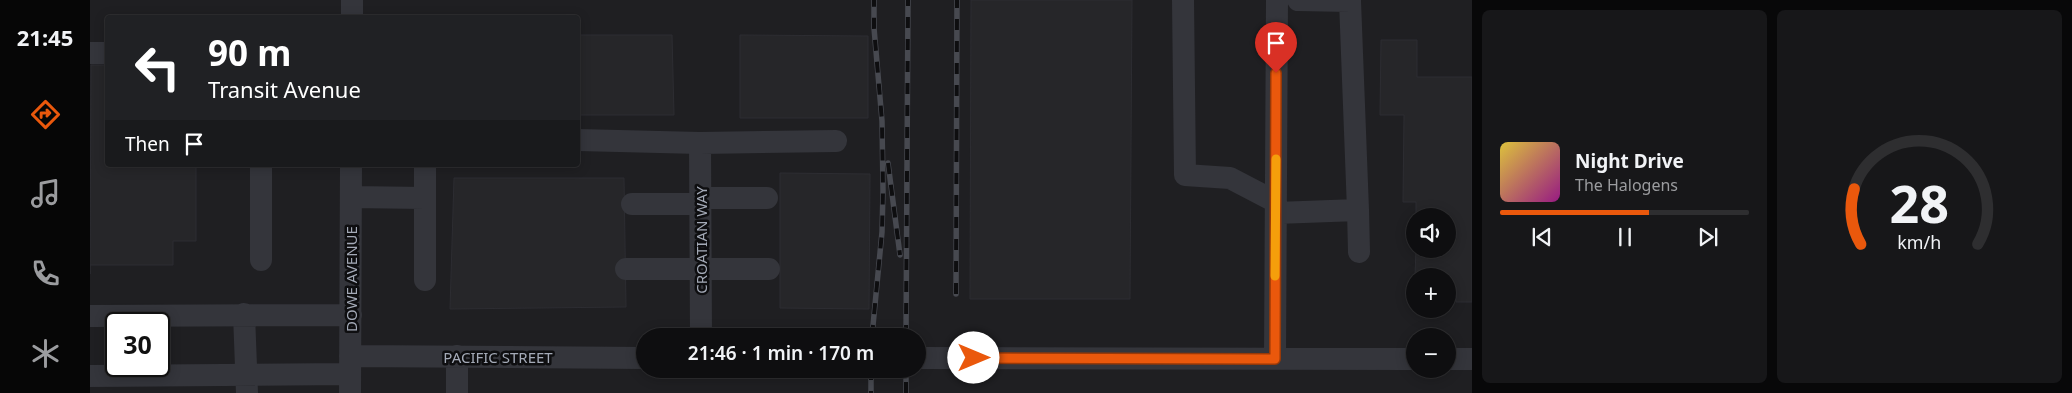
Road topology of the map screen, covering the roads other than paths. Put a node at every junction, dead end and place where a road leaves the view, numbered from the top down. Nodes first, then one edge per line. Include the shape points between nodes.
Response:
1 (352, 0) edge
2 (1183, 0) edge
3 (1277, 0) edge
4 (1298, 0) edge
5 (352, 15) edge
6 (90, 53) edge
7 (105, 53) edge
8 (580, 140) edge
9 (836, 141) dead end
10 (700, 143) junction
11 (261, 167) edge
12 (352, 167) edge
13 (425, 167) edge
14 (351, 197) junction
15 (425, 198) junction
16 (767, 198) dead end
17 (701, 201) junction
18 (632, 204) dead end
19 (1276, 207) junction
20 (1358, 210) junction
21 (1358, 252) dead end
22 (261, 260) dead end
23 (626, 269) dead end
24 (769, 269) dead end
25 (701, 270) junction
26 (425, 280) dead end
27 (244, 314) junction
28 (351, 315) junction
29 (90, 316) edge
30 (701, 328) edge
31 (458, 356) junction
32 (636, 358) edge
33 (926, 358) edge
34 (1275, 359) junction
35 (1406, 359) edge
36 (1456, 359) edge
37 (1472, 359) edge
38 (350, 374) edge
39 (90, 376) edge
40 (247, 385) edge
41 (458, 393) edge

1 - 5 street
2 - 19 street via 1185,175 1230,178
3 - 19 street
4 - 20 street via 1350,1
6 - 7 street
8 - 10 street
9 - 10 street
10 - 17 street, CROATIAN WAY
11 - 22 street
12 - 14 street, DOWE AVENUE
13 - 15 street
14 - 15 street
14 - 28 street, DOWE AVENUE
15 - 26 street
16 - 17 street
17 - 18 street
17 - 25 street, CROATIAN WAY
19 - 20 street
19 - 34 street
20 - 21 street
23 - 25 street
24 - 25 street
25 - 30 street, CROATIAN WAY
27 - 28 street
27 - 29 street
27 - 40 street
28 - 38 street, DOWE AVENUE
31 - 32 street, PACIFIC STREET
31 - 38 street, PACIFIC STREET
31 - 41 street
33 - 34 street
34 - 35 street
36 - 37 street
38 - 40 street, PACIFIC STREET
39 - 40 street, PACIFIC STREET

